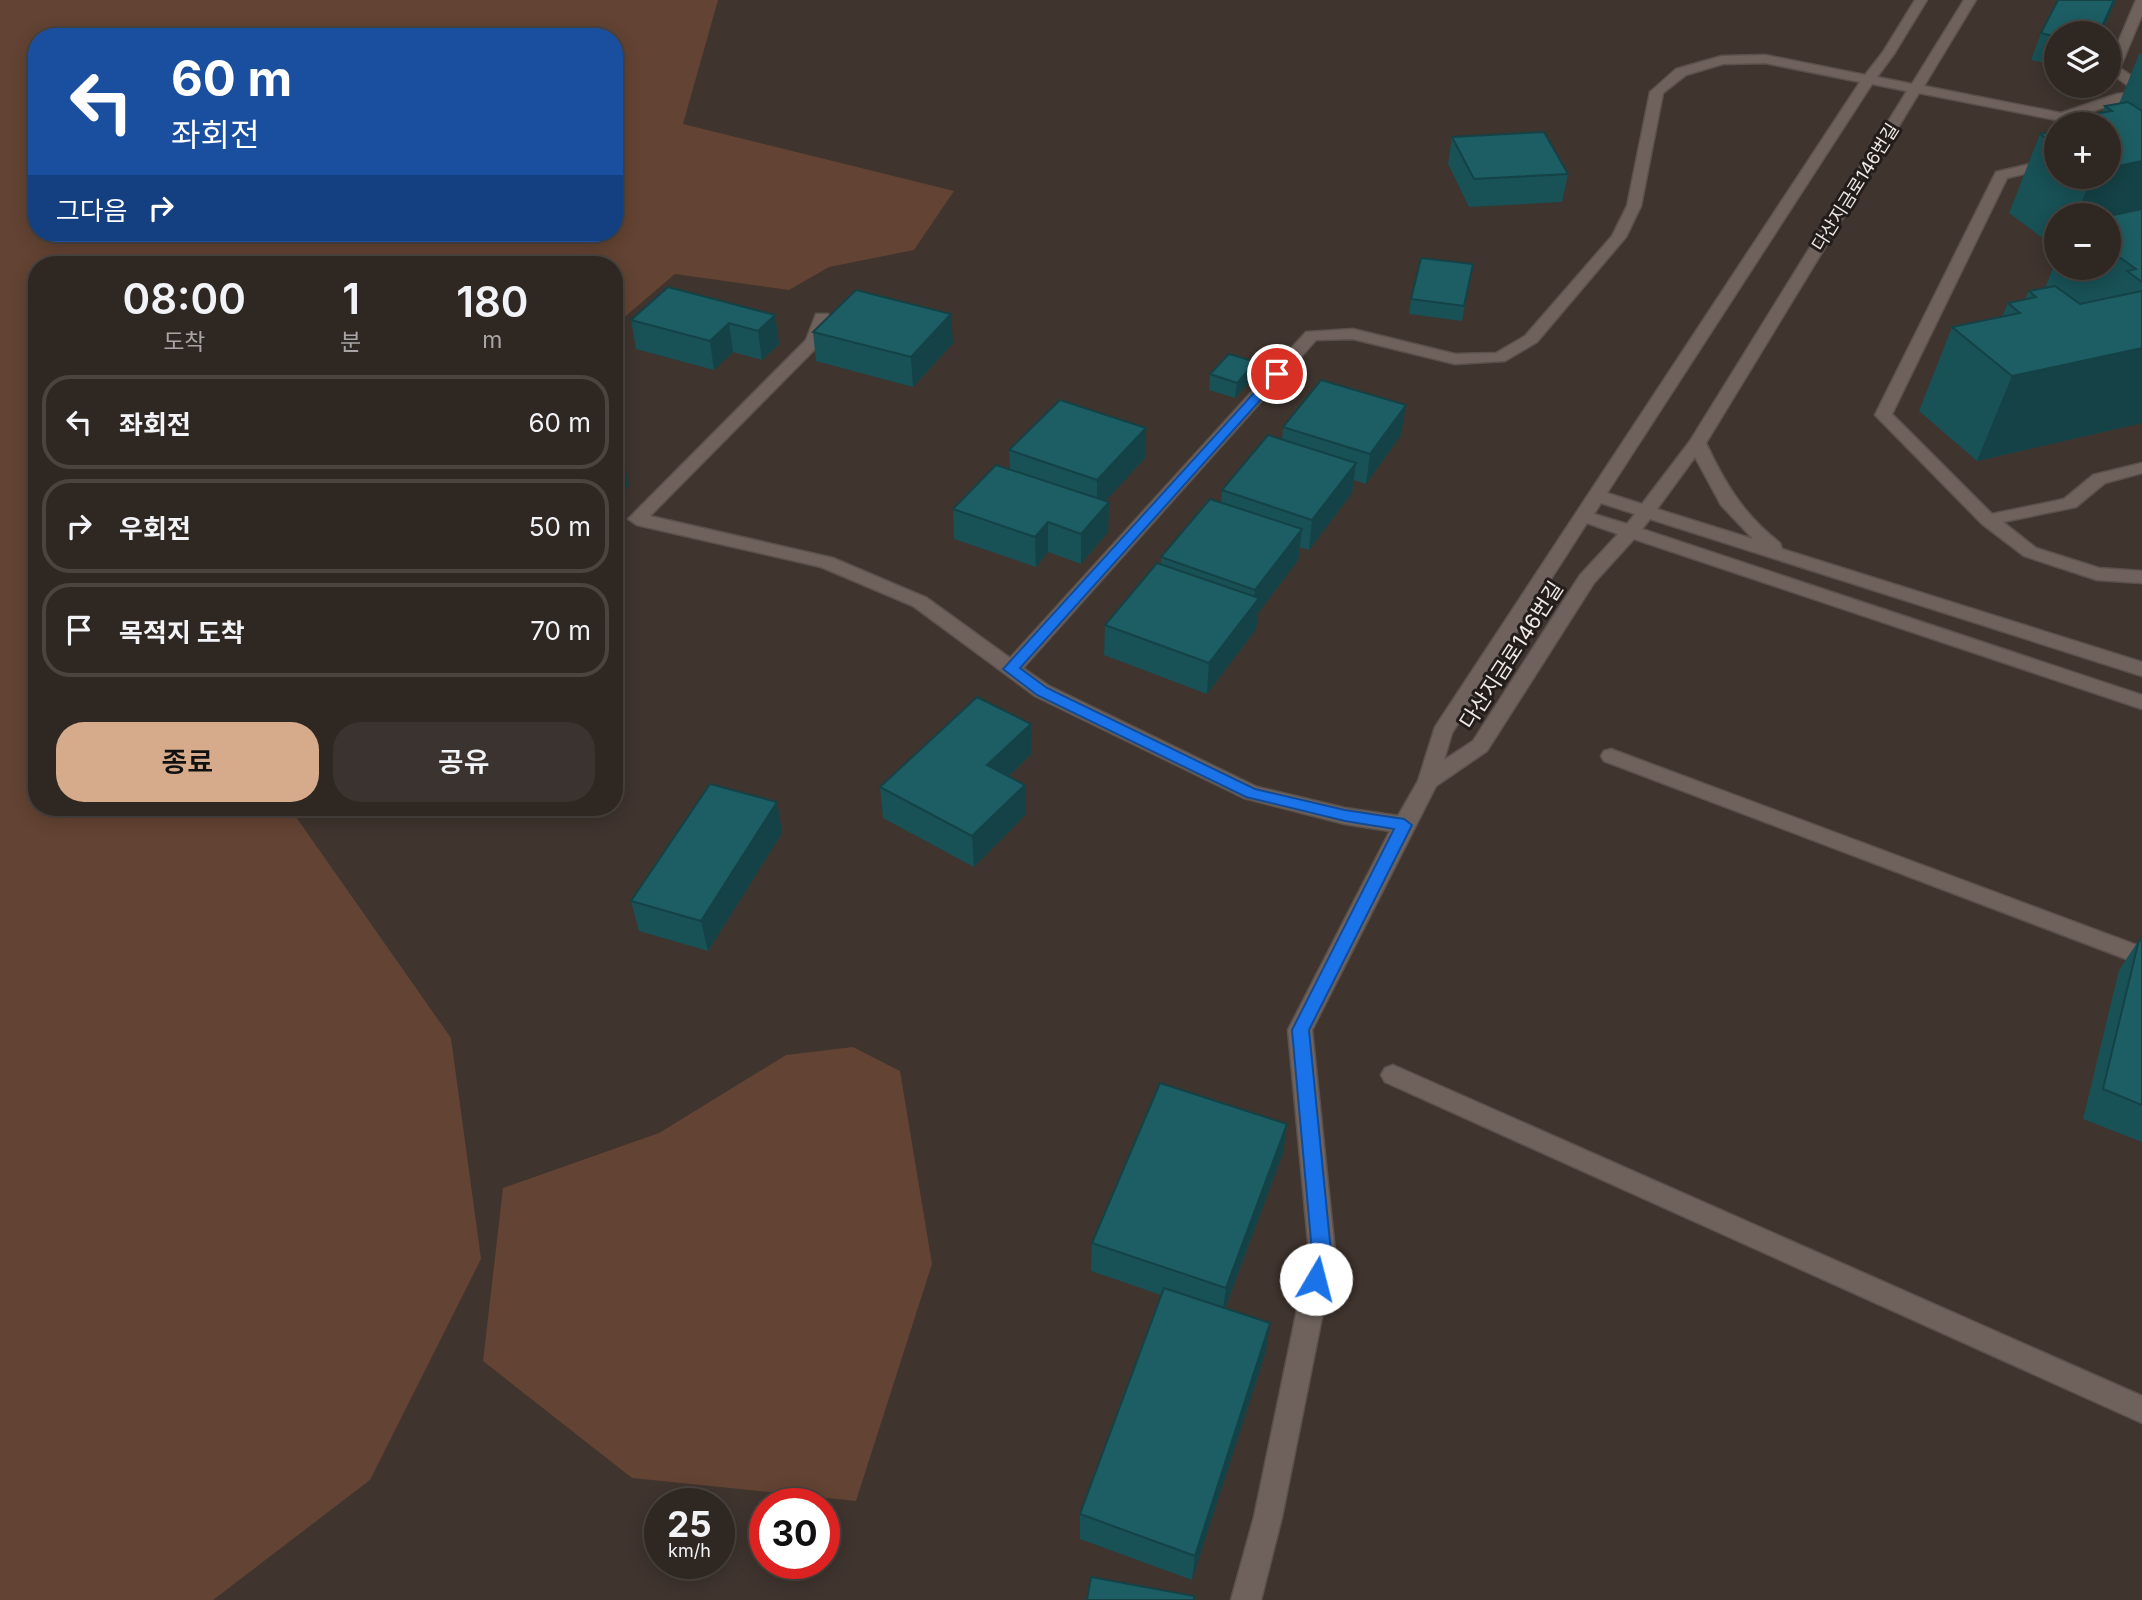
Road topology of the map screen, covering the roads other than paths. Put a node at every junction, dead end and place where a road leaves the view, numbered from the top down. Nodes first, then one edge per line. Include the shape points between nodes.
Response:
1 (1921, 0) edge
2 (1970, 0) edge
3 (2142, 0) edge
4 (1869, 78) junction
5 (1916, 89) junction
6 (2142, 89) edge
7 (2142, 95) edge
8 (2044, 165) edge
9 (822, 317) dead end
10 (1697, 443) junction
11 (2142, 468) edge
12 (1597, 496) junction
13 (1646, 512) junction
14 (1583, 516) junction
15 (1988, 520) junction
16 (1631, 531) junction
17 (1790, 559) junction
18 (2142, 577) edge
19 (1011, 669) junction
20 (2142, 669) edge
21 (2142, 702) edge
22 (1611, 756) dead end
23 (1429, 781) junction
24 (1404, 825) junction
25 (2142, 956) edge
26 (1393, 1075) dead end
27 (2142, 1410) edge
28 (1246, 1600) edge

1 - 4 street, 다산지금로146번길
2 - 5 street, 다산지금로146번길
3 - 6 street via 2113,69
4 - 5 street
4 - 12 street, 다산지금로146번길
4 - 19 street via 1765,59 1722,60 1681,72 1657,92 1634,206 1619,237 1531,340 1499,358 1455,359 1353,334 1312,335
5 - 7 street via 2062,117
5 - 10 street, 다산지금로146번길
8 - 15 street via 2001,175 1883,415
9 - 19 street via 813,342 637,519 826,562 920,602
10 - 13 street, 다산지금로146번길
10 - 17 street via 1722,496 1750,530
11 - 15 street via 2099,478 2070,503
12 - 13 street
12 - 14 street, 다산지금로146번길
13 - 16 street, 다산지금로146번길
13 - 17 street
14 - 16 street
14 - 23 street, 다산지금로146번길 via 1442,732
15 - 18 street via 2030,552 2097,574
16 - 21 street
16 - 23 street, 다산지금로146번길 via 1587,579 1480,746
17 - 20 street
19 - 24 street via 1042,691 1251,793
22 - 25 street
23 - 24 street
24 - 28 street via 1300,1030 1322,1252 1268,1517
26 - 27 street

